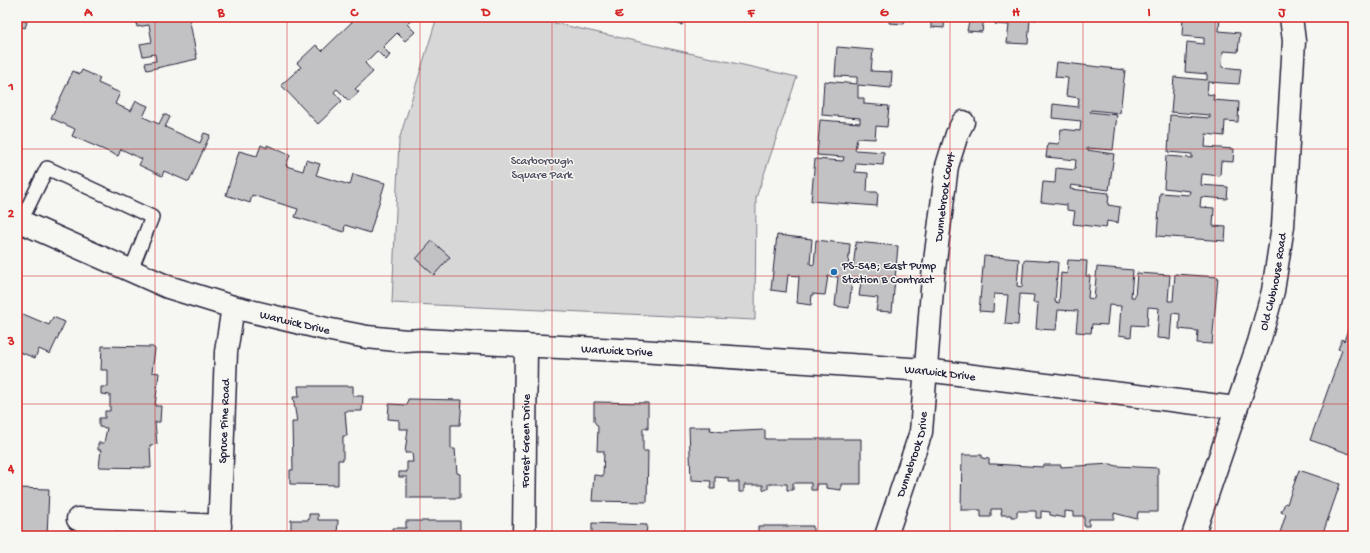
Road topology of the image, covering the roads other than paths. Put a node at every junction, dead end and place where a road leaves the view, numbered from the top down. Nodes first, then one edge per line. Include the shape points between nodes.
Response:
1 (1291, 17) edge
2 (963, 122) dead end
3 (19, 220) edge
4 (131, 270) junction
5 (233, 306) junction
6 (526, 345) junction
7 (925, 370) junction
8 (1236, 408) junction
9 (78, 519) dead end
10 (220, 531) edge
11 (524, 536) edge
12 (886, 536) edge
13 (1193, 536) edge

1 - 8 street, Old Clubhouse Road via 1294,41 1284,226 1273,291 1259,342
2 - 7 street, Dunnebrook Court via 947,166
3 - 4 street, Warwick Drive
3 - 4 lane via 47,168 152,217
4 - 5 street, Warwick Drive via 168,287
5 - 6 street, Warwick Drive via 326,330 367,337 406,341
5 - 10 street, Spruce Pine Road via 226,352
6 - 7 street, Warwick Drive
6 - 11 street, Forest Green Drive
7 - 8 street, Warwick Drive
7 - 12 street, Dunnebrook Drive via 921,432
8 - 13 street, Old Clubhouse Road
9 - 10 street

